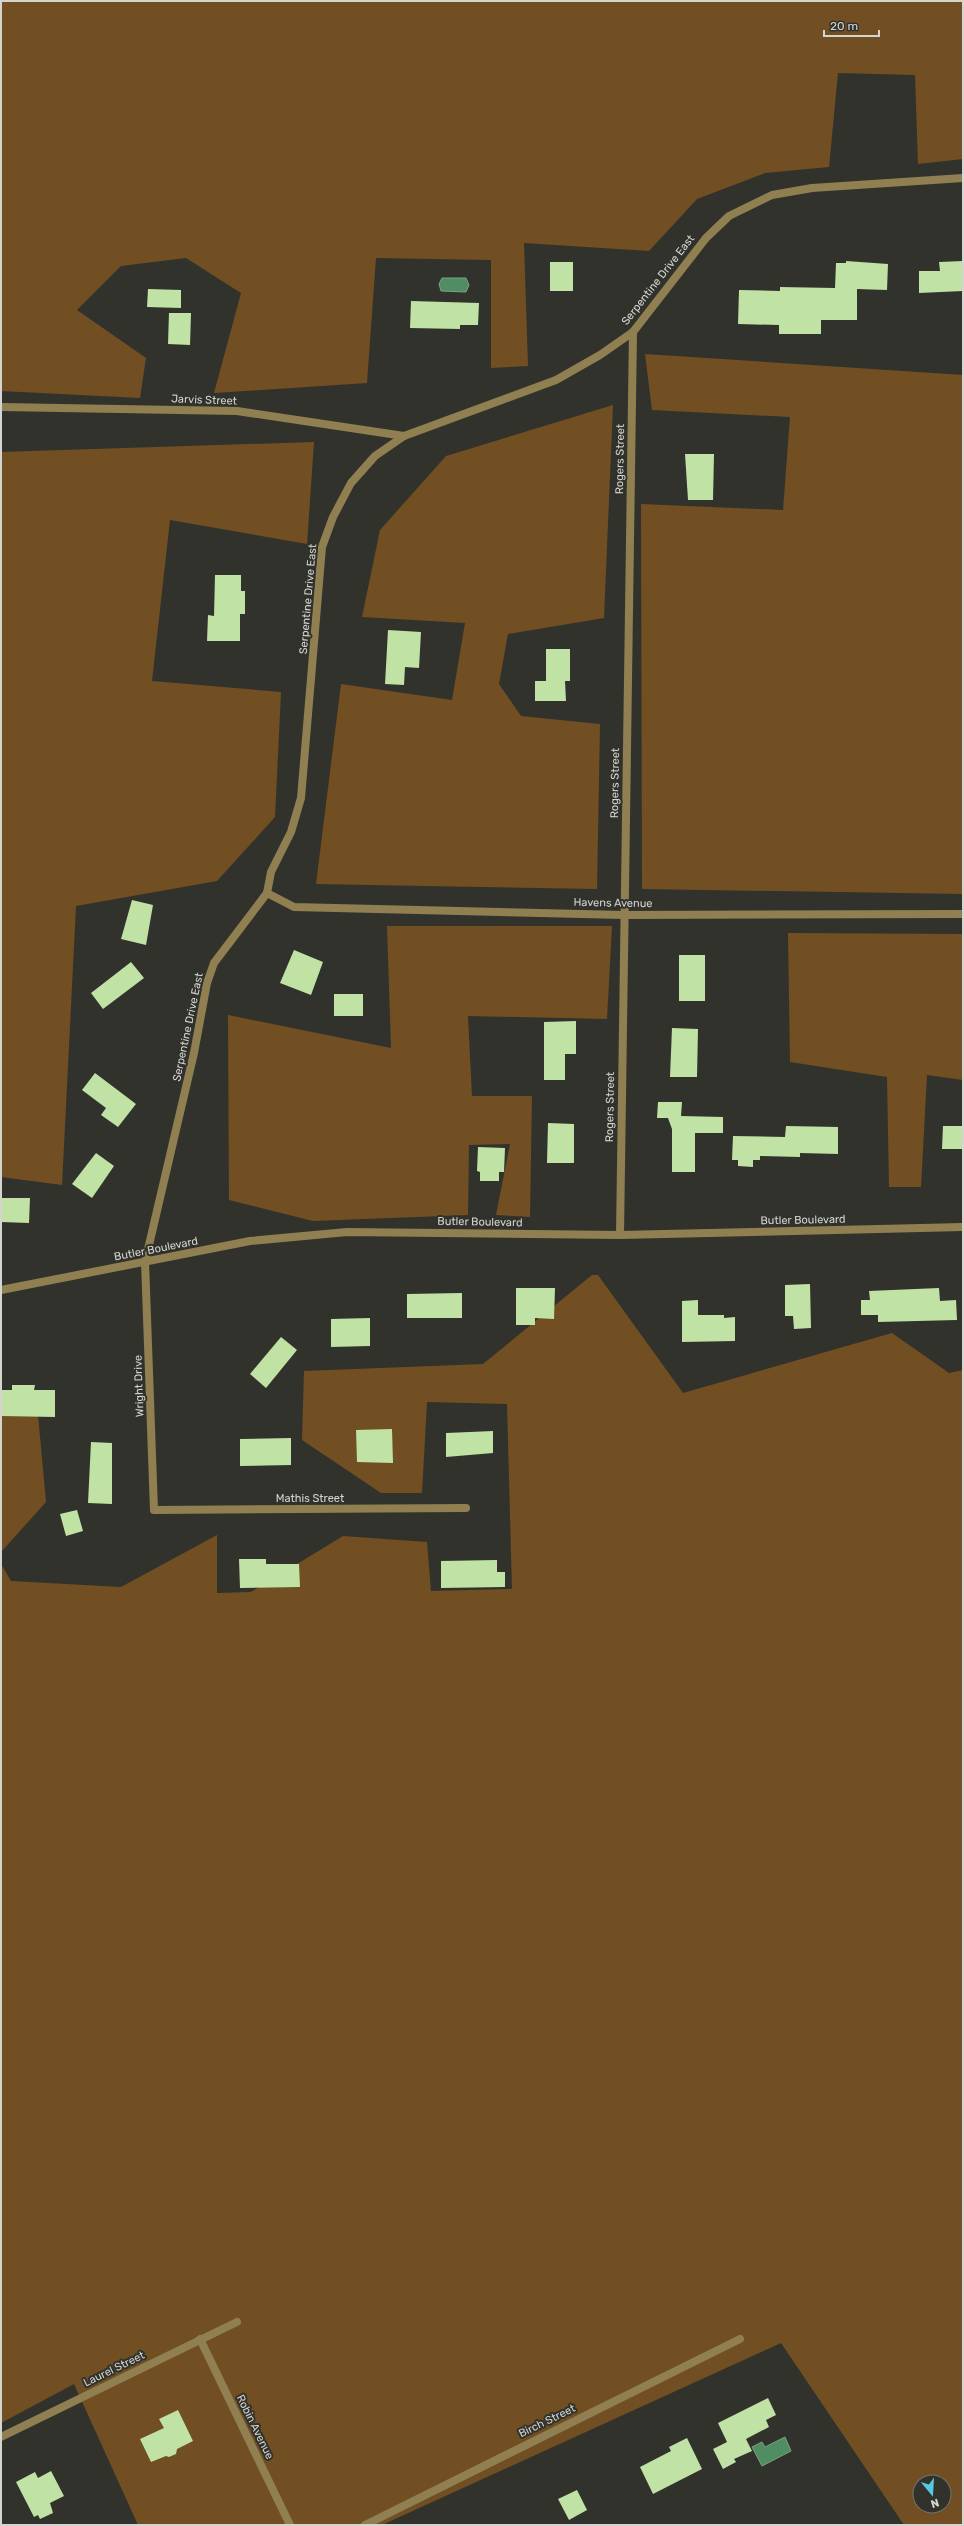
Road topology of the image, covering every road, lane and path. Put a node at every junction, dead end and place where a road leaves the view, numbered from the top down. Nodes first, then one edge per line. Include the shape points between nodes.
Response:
1 (963, 178) edge
2 (633, 332) junction
3 (1, 407) edge
4 (404, 436) junction
5 (267, 893) junction
6 (963, 914) edge
7 (624, 915) junction
8 (963, 1227) edge
9 (620, 1235) junction
10 (145, 1262) junction
11 (1, 1290) edge
12 (466, 1508) dead end
13 (154, 1510) joint
14 (237, 2322) dead end
15 (200, 2339) junction
16 (740, 2339) dead end
17 (1, 2437) edge
18 (290, 2525) edge
19 (364, 2525) edge

1 - 2 street, Serpentine Drive East via 922,183 812,188 772,196 748,206 729,216 706,238
2 - 4 street, Serpentine Drive East via 600,355 556,380
2 - 7 street, Rogers Street
3 - 4 street, Jarvis Street via 237,411
4 - 5 street, Serpentine Drive East via 375,456 351,483 333,517 322,546 300,798 291,832 271,872
5 - 7 street, Havens Avenue via 294,907
5 - 10 street, Serpentine Drive East via 214,963 207,983 194,1053
6 - 7 street, Havens Avenue
7 - 9 street, Rogers Street
8 - 9 street, Butler Boulevard
9 - 10 street, Butler Boulevard via 347,1232 250,1241
10 - 11 street, Butler Boulevard
10 - 13 street, Wright Drive
12 - 13 street, Mathis Street
14 - 15 street, Laurel Street
15 - 17 street, Laurel Street
15 - 18 street, Robin Avenue
16 - 19 street, Birch Street

